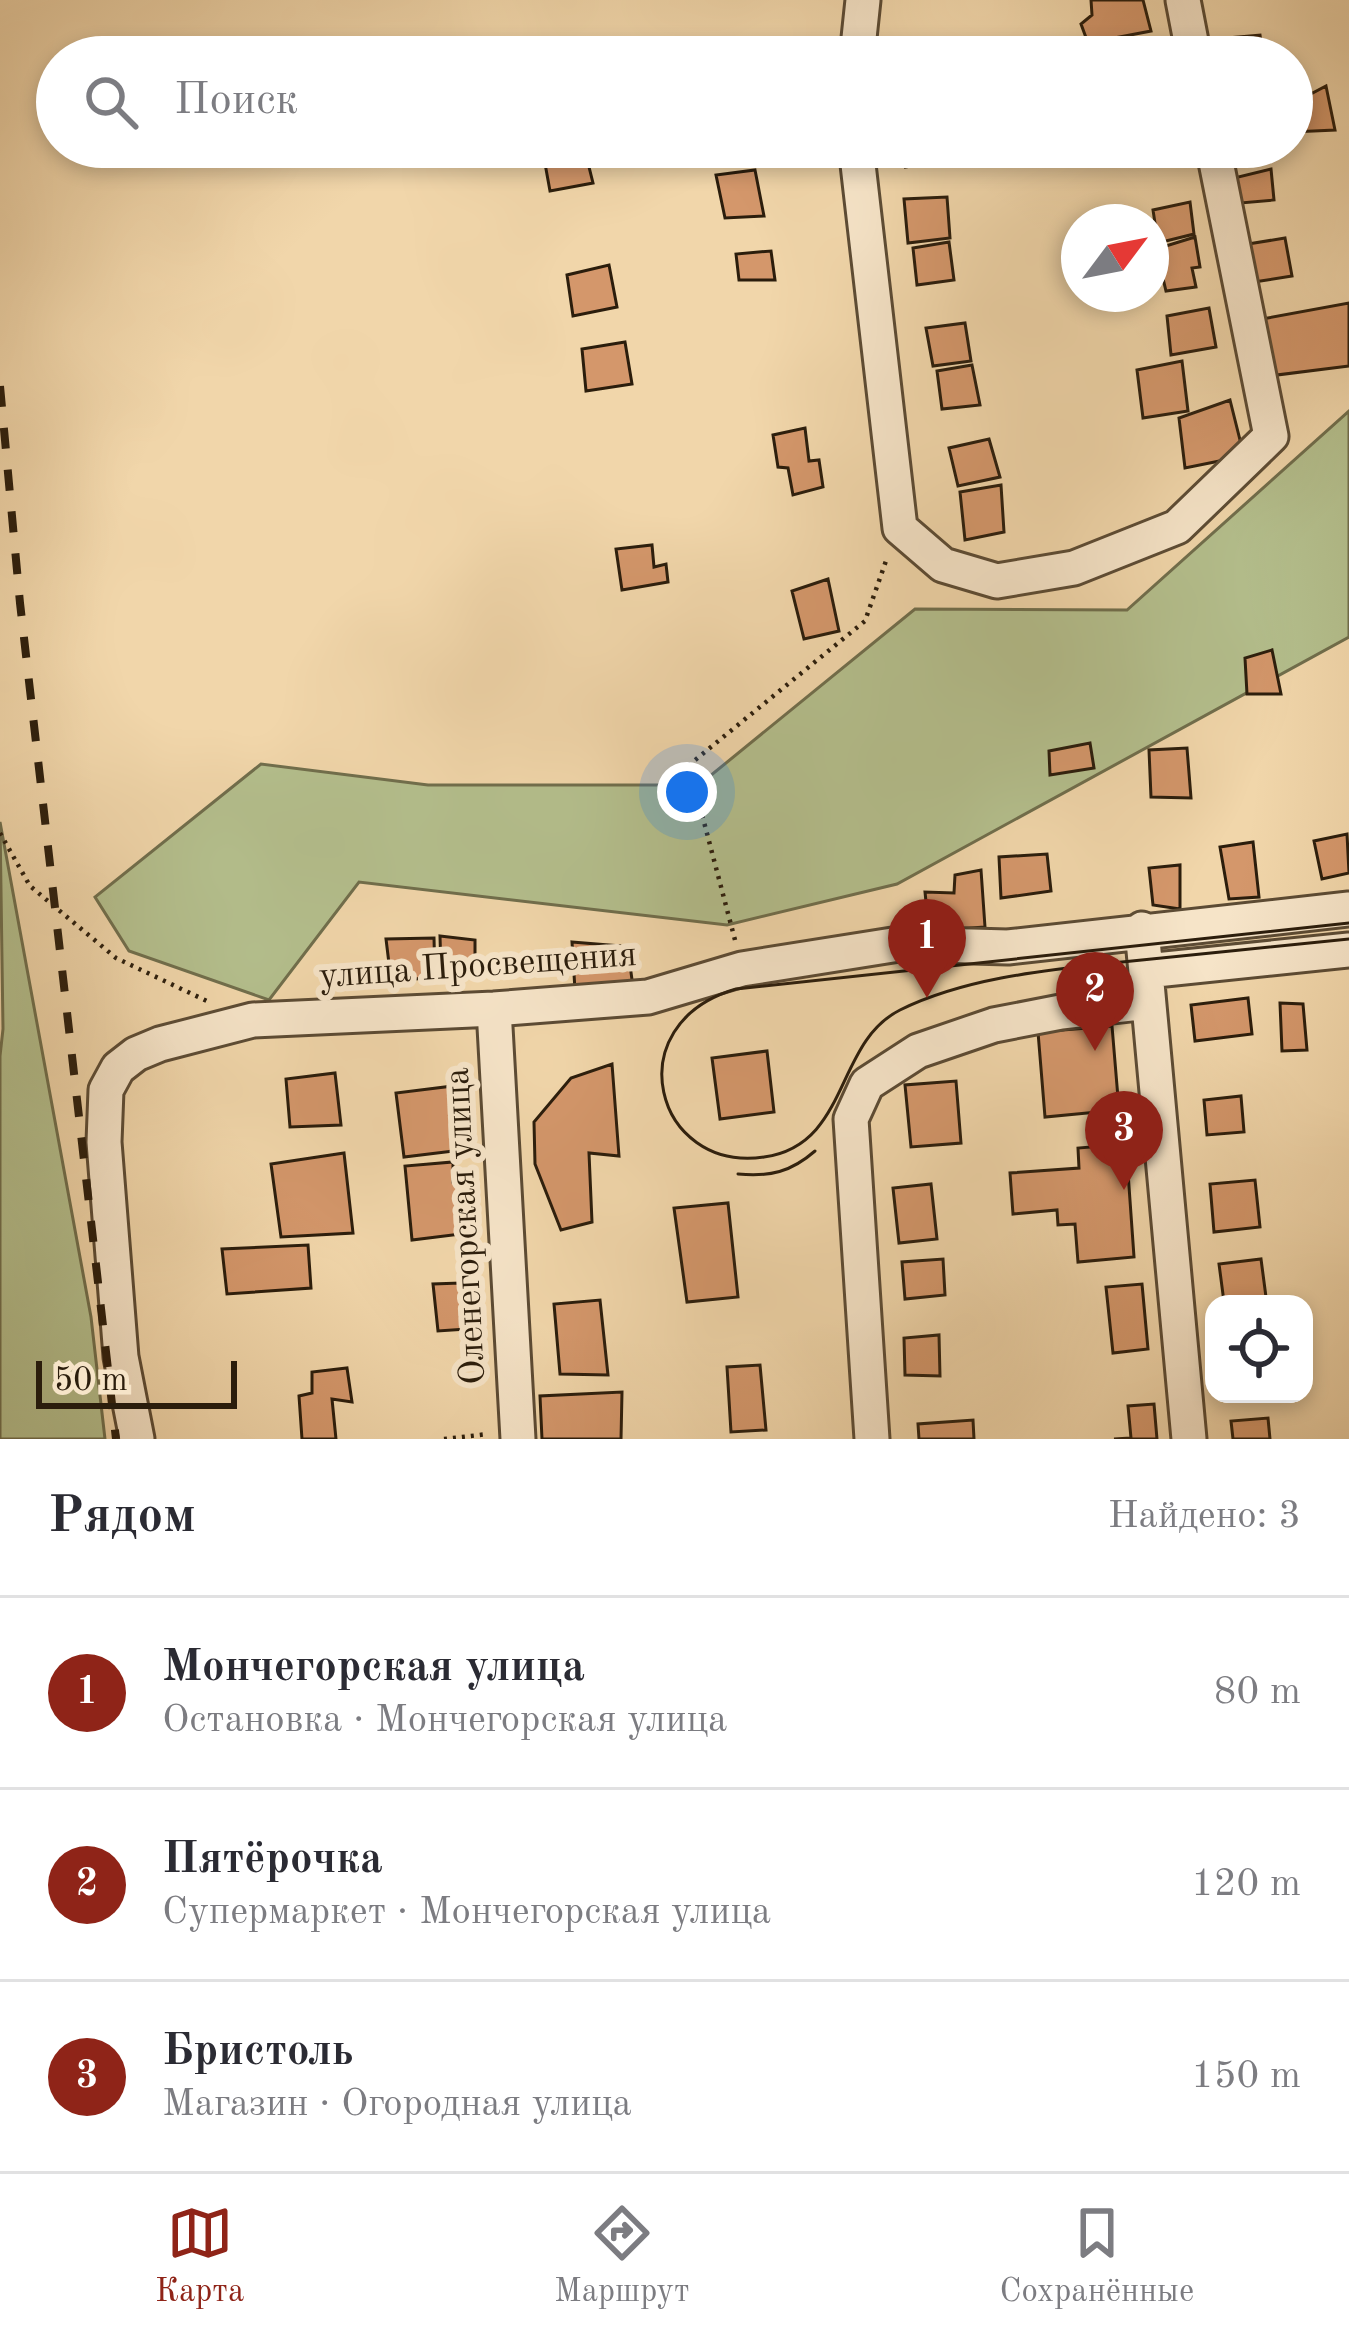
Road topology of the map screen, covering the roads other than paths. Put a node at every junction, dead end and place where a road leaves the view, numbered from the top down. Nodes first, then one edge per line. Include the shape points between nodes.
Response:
1 (863, 0) edge
2 (1183, 0) edge
3 (859, 36) edge
4 (1191, 36) edge
5 (858, 168) edge
6 (1217, 168) edge
7 (1349, 909) edge
8 (1142, 929) junction
9 (1349, 950) edge
10 (1147, 987) junction
11 (494, 1009) junction
12 (518, 1435) edge
13 (137, 1439) edge
14 (872, 1439) edge
15 (1189, 1439) edge

1 - 3 street
2 - 4 street
5 - 6 street via 900,528 943,565 997,581 1074,568 1177,527 1271,436
7 - 8 street, улица Просвещения
8 - 10 street
8 - 11 street, улица Просвещения via 1008,947 899,944 742,969 648,997
9 - 10 street
10 - 14 street via 918,1051 867,1084 851,1119
10 - 15 street
11 - 12 street, Оленегорская улица
11 - 13 street, улица Просвещения via 253,1020 160,1044 118,1068 106,1090 104,1142 119,1334

